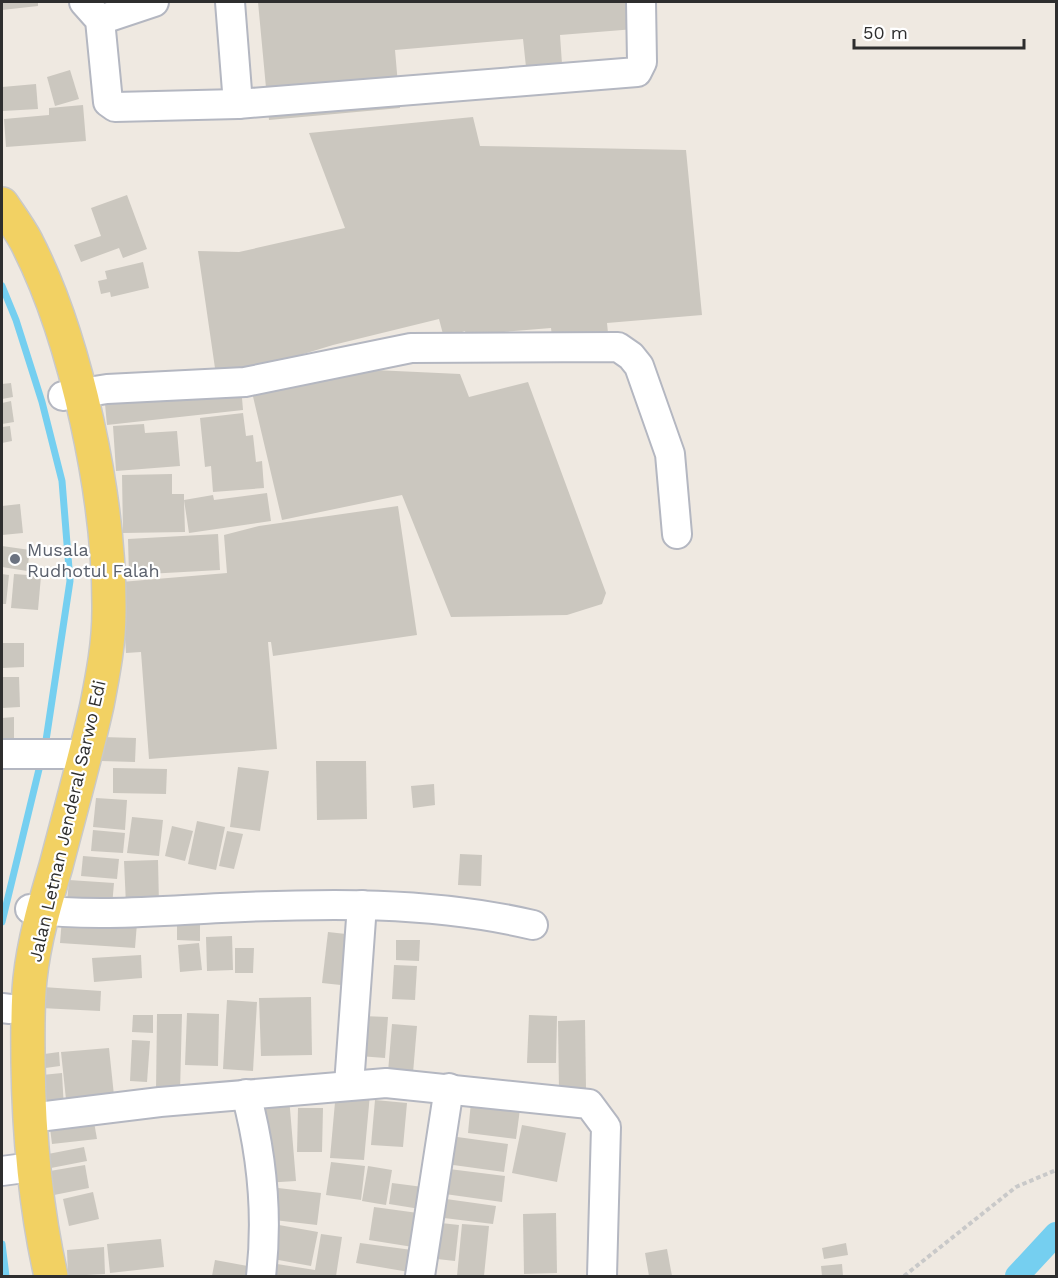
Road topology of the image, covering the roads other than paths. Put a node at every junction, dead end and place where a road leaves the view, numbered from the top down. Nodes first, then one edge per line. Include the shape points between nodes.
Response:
1 (154, 2) edge
2 (230, 2) edge
3 (641, 2) edge
4 (92, 11) edge
5 (238, 104) junction
6 (2, 204) edge
7 (2, 233) edge
8 (71, 394) junction
9 (677, 534) dead end
10 (7, 754) edge
11 (71, 754) junction
12 (362, 905) junction
13 (37, 910) junction
14 (533, 925) dead end
15 (5, 1009) edge
16 (349, 1084) junction
17 (449, 1088) junction
18 (246, 1094) junction
19 (30, 1118) junction
20 (18, 1169) edge
21 (34, 1276) edge
22 (51, 1276) edge
23 (261, 1276) edge
24 (420, 1276) edge
25 (602, 1276) edge

1 - 4 street
2 - 5 street
3 - 5 street via 643,53 637,72
4 - 5 street via 108,102 115,107
6 - 8 main road, Jalan Letnan Jenderal Sarwo Edi via 25,239 45,283
7 - 8 main road, Jalan Letnan Jenderal Sarwo Edi via 31,290
8 - 9 street via 245,382 411,348 618,347 639,366 670,454
8 - 11 main road, Jalan Letnan Jenderal Sarwo Edi via 103,514 109,614 105,662
10 - 11 street
11 - 13 main road, Jalan Letnan Jenderal Sarwo Edi
12 - 13 street
12 - 14 street via 488,914
12 - 16 street
13 - 15 main road, Jalan Letnan Jenderal Sarwo Edi
13 - 19 main road, Jalan Letnan Jenderal Sarwo Edi via 28,1010
15 - 20 main road, Jalan Letnan Jenderal Sarwo Edi
16 - 17 street
16 - 18 street
17 - 24 street
17 - 25 street via 589,1104 599,1115 606,1127
18 - 19 street
18 - 23 street via 264,1193
19 - 20 main road, Jalan Letnan Jenderal Sarwo Edi
20 - 21 main road, Jalan Letnan Jenderal Sarwo Edi via 23,1231
20 - 22 main road, Jalan Letnan Jenderal Sarwo Edi via 40,1228

